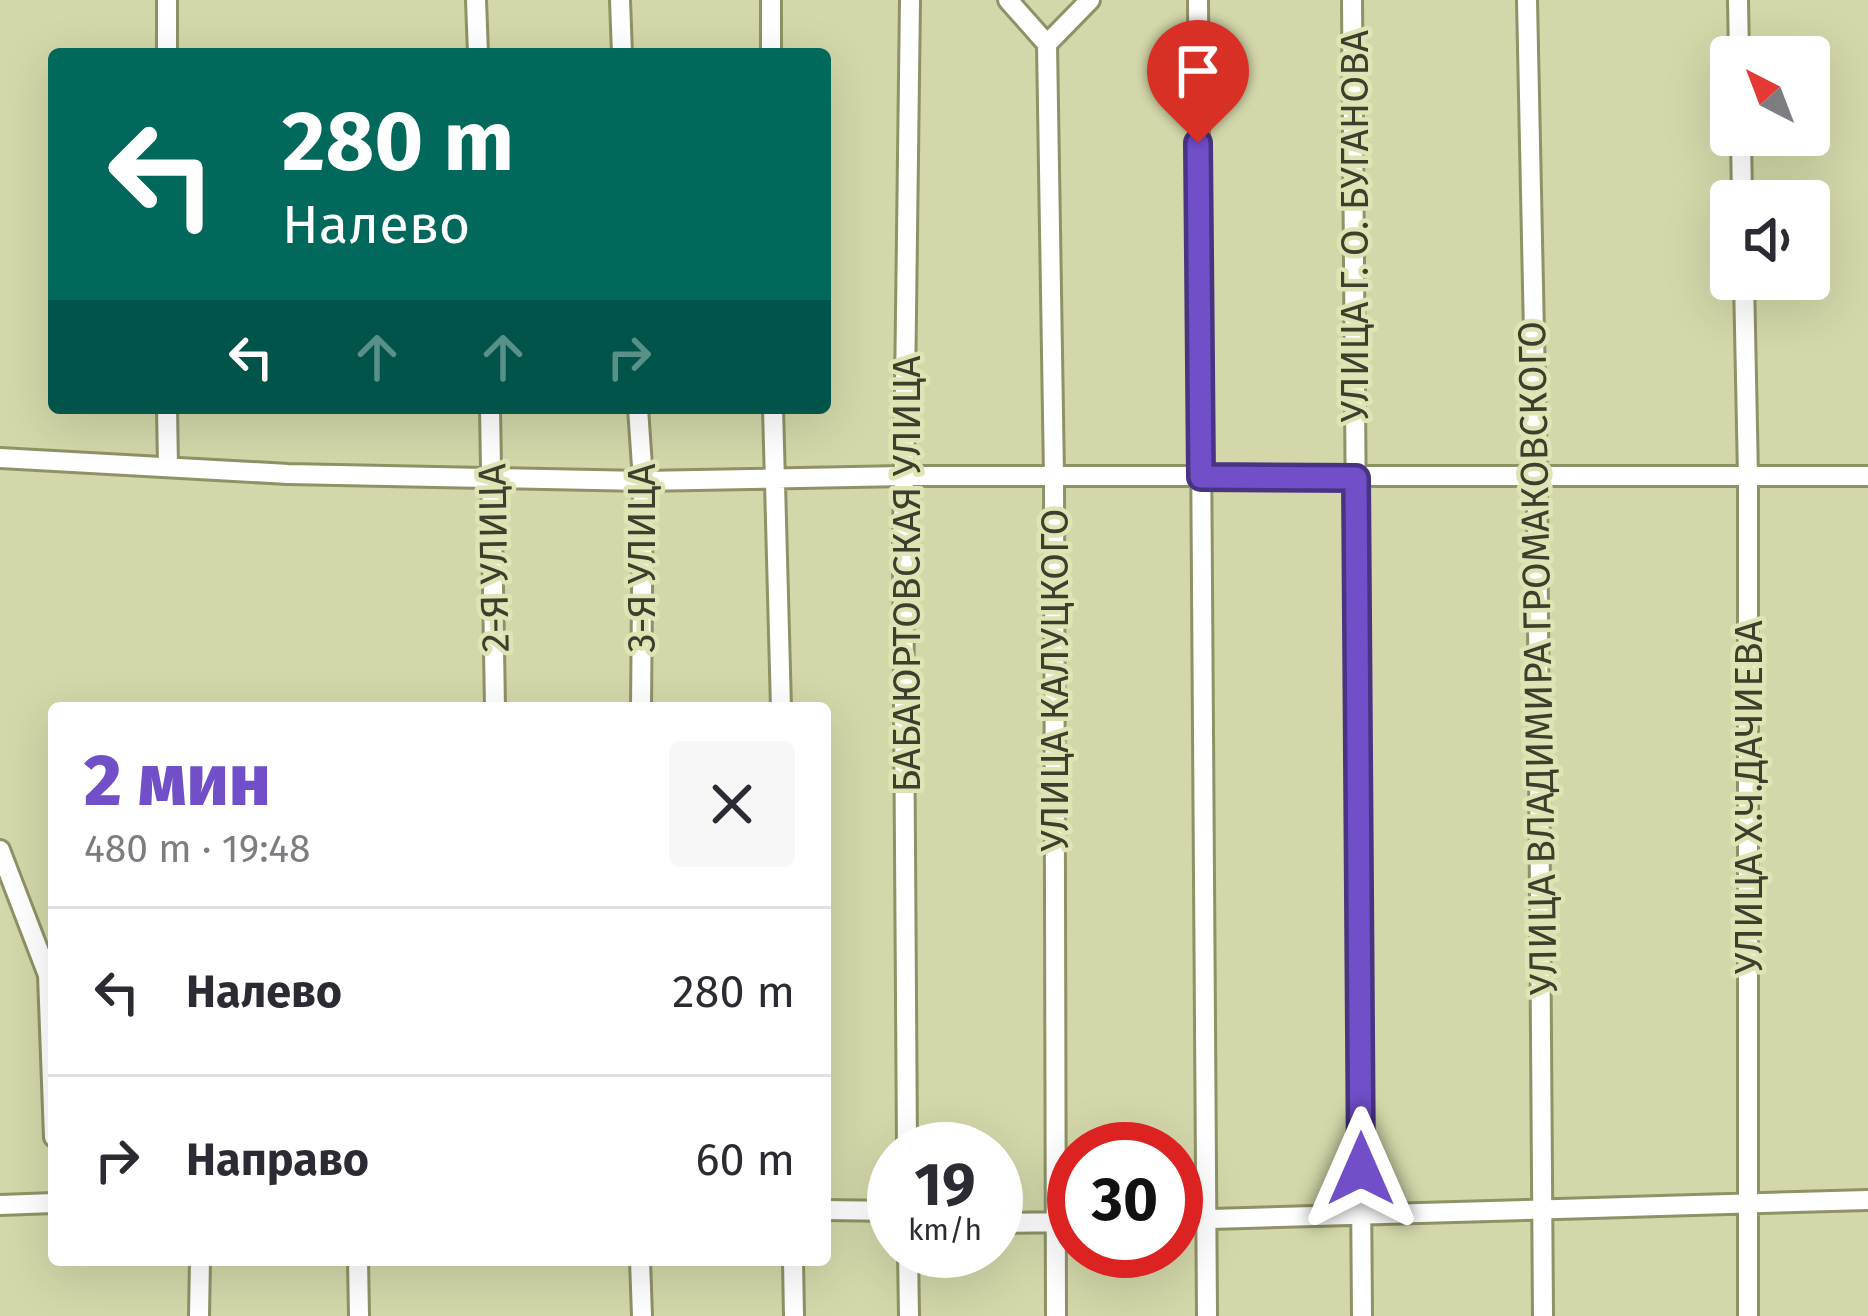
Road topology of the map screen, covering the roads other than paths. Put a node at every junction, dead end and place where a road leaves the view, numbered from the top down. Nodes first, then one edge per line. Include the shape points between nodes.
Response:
1 (167, 0) edge
2 (476, 0) edge
3 (620, 0) edge
4 (771, 0) edge
5 (910, 0) edge
6 (1008, 0) edge
7 (1090, 0) edge
8 (1198, 0) edge
9 (1352, 0) edge
10 (1527, 0) edge
11 (1738, 0) edge
12 (1739, 36) edge
13 (1047, 44) junction
14 (167, 48) edge
15 (478, 48) edge
16 (622, 48) edge
17 (772, 48) edge
18 (1744, 300) edge
19 (167, 414) edge
20 (490, 414) edge
21 (638, 414) edge
22 (773, 414) edge
23 (0, 458) edge
24 (167, 467) junction
25 (904, 476) junction
26 (1054, 476) junction
27 (1868, 476) edge
28 (1201, 477) junction
29 (1748, 477) junction
30 (1356, 478) junction
31 (1537, 478) junction
32 (493, 479) junction
33 (773, 479) junction
34 (643, 481) junction
35 (495, 702) edge
36 (641, 702) edge
37 (782, 702) edge
38 (0, 850) edge
39 (48, 975) edge
40 (908, 1122) edge
41 (1063, 1122) edge
42 (1868, 1200) edge
43 (48, 1204) edge
44 (1748, 1204) junction
45 (0, 1205) edge
46 (831, 1210) edge
47 (867, 1210) edge
48 (1542, 1210) junction
49 (1361, 1216) junction
50 (1203, 1219) edge
51 (1206, 1219) junction
52 (200, 1266) edge
53 (358, 1266) edge
54 (640, 1266) edge
55 (793, 1266) edge
56 (908, 1278) edge
57 (1059, 1278) edge
58 (200, 1316) edge
59 (359, 1316) edge
60 (642, 1316) edge
61 (794, 1316) edge
62 (908, 1316) edge
63 (1056, 1316) edge
64 (1207, 1316) edge
65 (1362, 1316) edge
66 (1543, 1316) edge
67 (1748, 1316) edge

1 - 14 street
2 - 15 street
3 - 16 street
4 - 17 street
5 - 25 street, БАБАЮРТОВСКАЯ УЛИЦА
6 - 13 street
7 - 13 street
8 - 28 street
9 - 30 street, УЛИЦА Г. О. БУГАНОВА
10 - 31 street, УЛИЦА ВЛАДИМИРА ГРОМАКОВСКОГО
11 - 12 street
13 - 26 street, УЛИЦА КАЛУЦКОГО
18 - 29 street, УЛИЦА Х.Ч.ДАЧИЕВА
19 - 24 street
20 - 32 street, 2-Я УЛИЦА
21 - 34 street, 3-Я УЛИЦА
22 - 33 street
23 - 24 street
24 - 32 street
25 - 26 street
25 - 33 street
25 - 40 street, БАБАЮРТОВСКАЯ УЛИЦА
26 - 28 street
26 - 41 street, УЛИЦА КАЛУЦКОГО
27 - 29 street
28 - 30 street
28 - 51 street
29 - 31 street
29 - 44 street, УЛИЦА Х.Ч.ДАЧИЕВА
30 - 31 street
30 - 49 street, УЛИЦА Г. О. БУГАНОВА
31 - 48 street, УЛИЦА ВЛАДИМИРА ГРОМАКОВСКОГО
32 - 34 street
32 - 35 street, 2-Я УЛИЦА
33 - 34 street
33 - 37 street
34 - 36 street, 3-Я УЛИЦА
38 - 39 street
42 - 44 street
43 - 45 street
44 - 48 street
44 - 67 street, УЛИЦА Х.Ч.ДАЧИЕВА
46 - 47 street
48 - 49 street
48 - 66 street, УЛИЦА ВЛАДИМИРА ГРОМАКОВСКОГО
49 - 51 street
49 - 65 street, УЛИЦА Г. О. БУГАНОВА
50 - 51 street
51 - 64 street
52 - 58 street
53 - 59 street
54 - 60 street
55 - 61 street
56 - 62 street
57 - 63 street, УЛИЦА КАЛУЦКОГО

